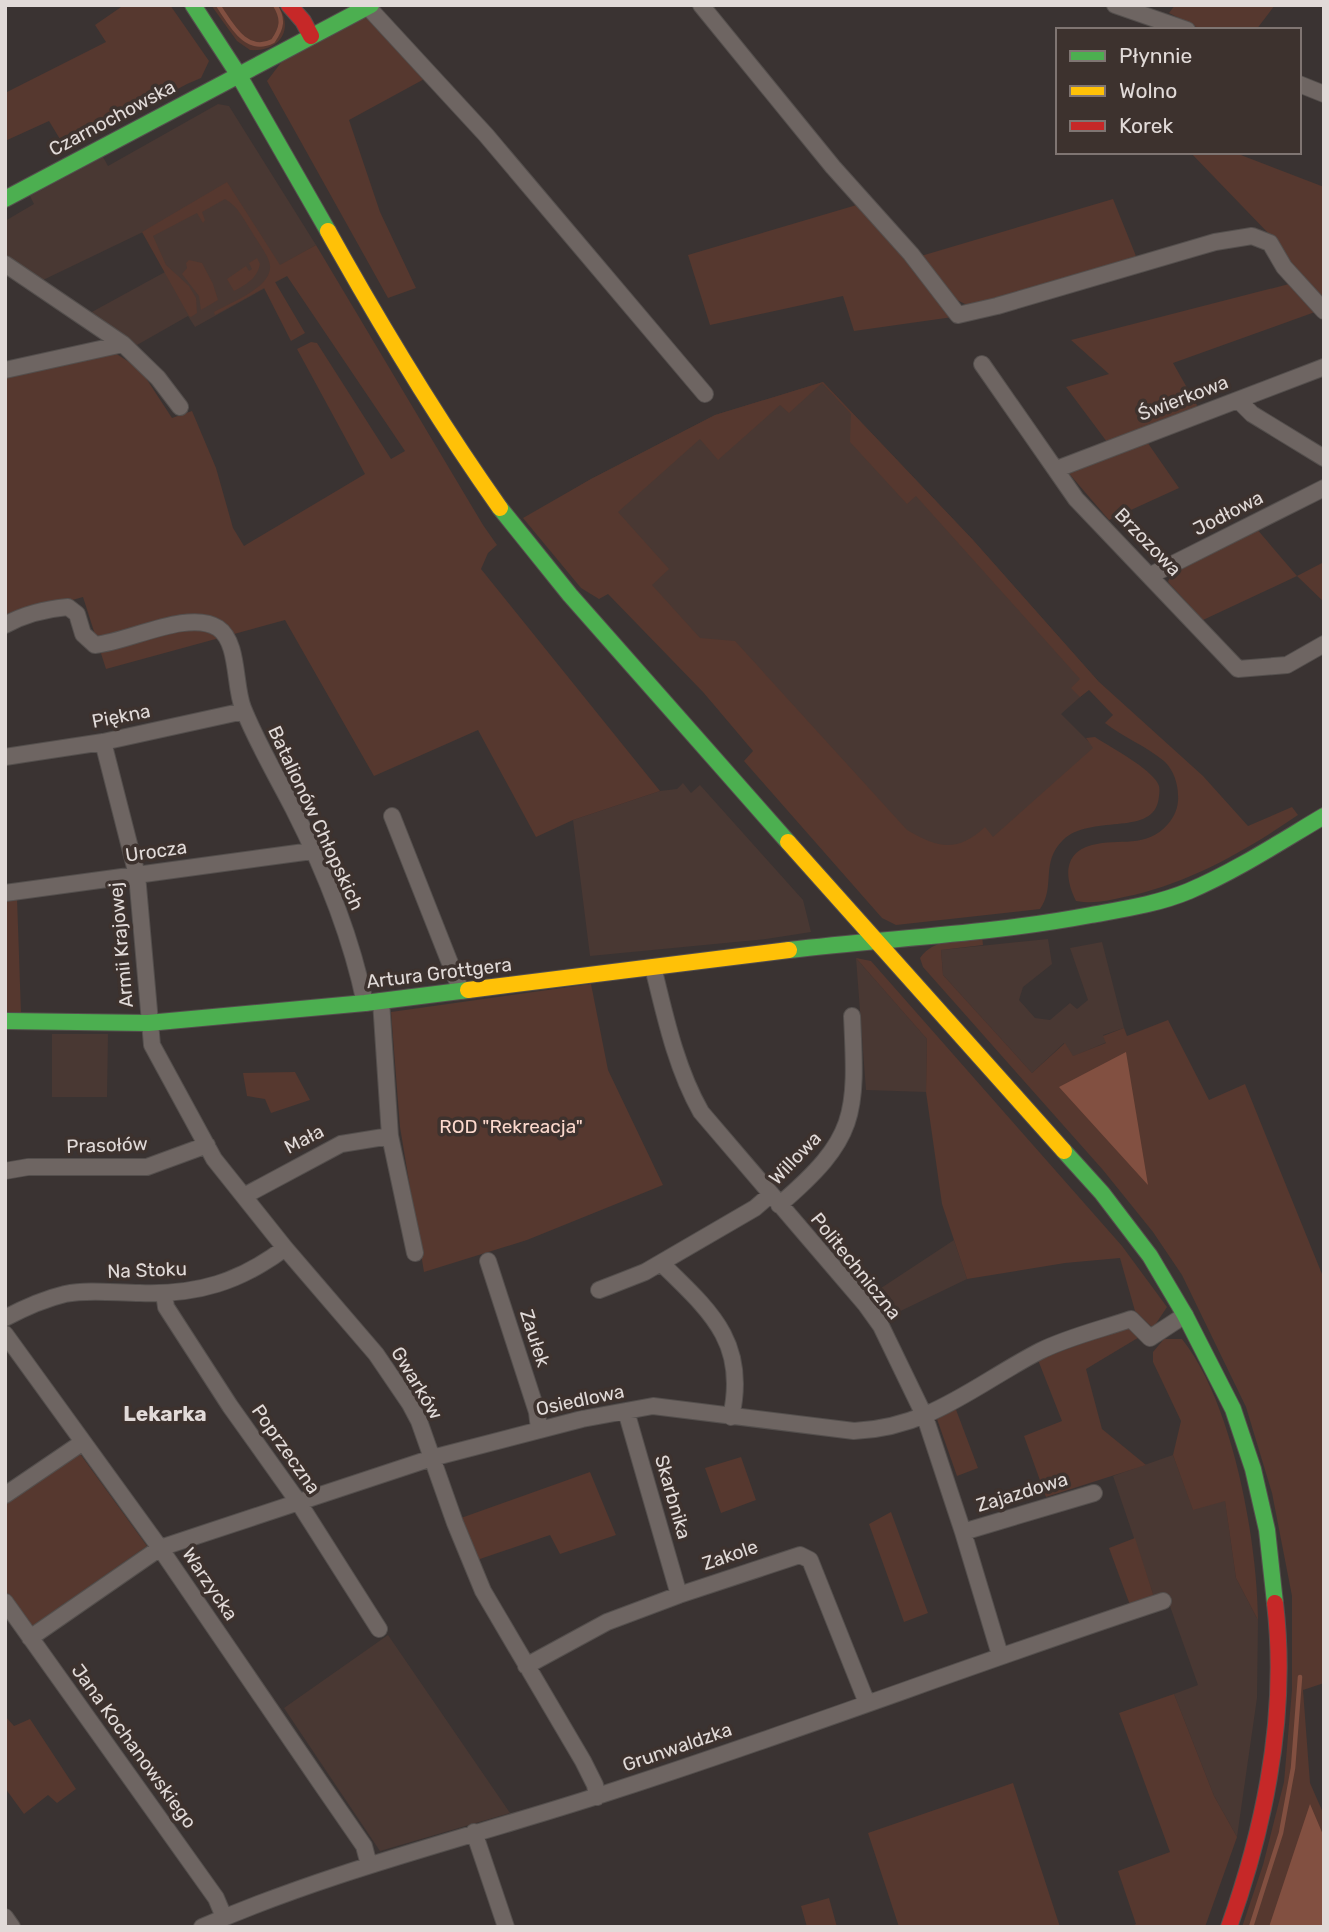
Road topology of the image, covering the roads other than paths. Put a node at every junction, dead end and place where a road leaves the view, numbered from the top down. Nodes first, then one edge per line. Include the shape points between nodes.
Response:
1 (194, 5) edge
2 (289, 5) edge
3 (701, 5) edge
4 (1115, 5) edge
5 (370, 6) edge
6 (1181, 28) edge
7 (312, 36) junction
8 (238, 74) junction
9 (1301, 85) edge
10 (1324, 94) edge
11 (5, 199) edge
12 (5, 264) edge
13 (1322, 309) edge
14 (123, 344) junction
15 (982, 364) dead end
16 (1324, 367) edge
17 (5, 370) edge
18 (705, 394) dead end
19 (1238, 400) junction
20 (180, 407) dead end
21 (1324, 458) edge
22 (1057, 469) junction
23 (1324, 488) edge
24 (1151, 575) junction
25 (5, 625) edge
26 (1324, 644) edge
27 (244, 711) junction
28 (103, 742) junction
29 (5, 757) edge
30 (392, 816) dead end
31 (1324, 816) edge
32 (312, 851) junction
33 (137, 875) junction
34 (5, 893) edge
35 (876, 942) junction
36 (653, 967) junction
37 (461, 991) junction
38 (373, 1002) junction
39 (852, 1016) dead end
40 (5, 1021) edge
41 (148, 1023) junction
42 (390, 1136) junction
43 (207, 1145) junction
44 (5, 1171) edge
45 (244, 1196) junction
46 (775, 1200) junction
47 (285, 1248) junction
48 (415, 1253) dead end
49 (488, 1261) dead end
50 (661, 1263) junction
51 (599, 1290) dead end
52 (163, 1293) junction
53 (1185, 1315) junction
54 (5, 1318) edge
55 (5, 1334) edge
56 (626, 1411) junction
57 (731, 1417) junction
58 (925, 1417) junction
59 (540, 1429) junction
60 (83, 1442) junction
61 (432, 1458) junction
62 (1094, 1493) dead end
63 (5, 1495) edge
64 (299, 1503) junction
65 (963, 1532) junction
66 (160, 1548) junction
67 (679, 1595) junction
68 (1163, 1601) dead end
69 (5, 1602) edge
70 (379, 1629) dead end
71 (30, 1638) junction
72 (1000, 1655) junction
73 (526, 1666) junction
74 (867, 1703) junction
75 (597, 1797) junction
76 (474, 1832) junction
77 (369, 1865) junction
78 (5, 1917) edge
79 (224, 1917) junction
80 (12, 1927) edge
81 (202, 1927) edge
82 (506, 1927) edge
83 (1229, 1927) edge

1 - 8 main road
2 - 7 main road
3 - 13 street via 958,315 1215,242 1252,236 1270,243 1284,267
4 - 6 street
5 - 7 main road, Czarnochowska
5 - 18 street
7 - 8 main road, Czarnochowska
8 - 11 main road, Czarnochowska
8 - 35 main road via 383,329 505,515
9 - 10 street
12 - 14 street
14 - 17 street
14 - 20 street
15 - 22 street, Brzozowa
16 - 19 street, Świerkowa
19 - 21 street via 1252,414
19 - 22 street, Świerkowa
22 - 24 street, Brzozowa via 1076,499
23 - 24 street, Jodłowa
24 - 26 street, Brzozowa via 1238,669 1287,665
25 - 27 street, Batalionów Chłopskich via 45,609 68,607 95,645 186,621 204,622 220,629 231,649
27 - 28 street, Piękna
27 - 32 street, Batalionów Chłopskich
28 - 29 street, Piękna
28 - 33 street, Armii Krajowej
30 - 37 street
31 - 35 main road, Artura Grottgera via 1202,885 1149,904 1065,920
32 - 33 street, Urocza
32 - 38 street, Batalionów Chłopskich
33 - 34 street, Urocza
33 - 41 street, Armii Krajowej
35 - 36 main road, Artura Grottgera
35 - 53 main road via 1102,1193 1150,1256
36 - 37 main road, Artura Grottgera
36 - 46 street, Politechniczna via 690,1093 714,1130
37 - 38 main road, Artura Grottgera
38 - 41 main road, Artura Grottgera
38 - 42 street
39 - 46 street, Willowa via 855,1077 848,1124 827,1160
40 - 41 main road, Artura Grottgera
41 - 43 street, Gwarków via 152,1045
42 - 45 street, Mała via 341,1144
42 - 48 street
43 - 44 street, Prasołów via 147,1167
43 - 45 street, Gwarków
45 - 47 street, Gwarków
46 - 50 street, Willowa
46 - 58 street, Politechniczna via 881,1326
47 - 52 street, Na Stoku via 235,1279
47 - 61 street, Gwarków via 387,1367 419,1421
49 - 59 street, Zaułek
50 - 51 street, Willowa
50 - 57 street via 720,1326 736,1378
52 - 54 street, Na Stoku via 67,1294
52 - 64 street, Poprzeczna via 166,1307 230,1406
53 - 58 street, Osiedlowa via 1150,1338 1131,1319 1042,1350
53 - 83 main road via 1233,1409 1253,1469 1269,1544 1280,1644 1271,1771 1248,1873
55 - 60 street, Warzycka
56 - 57 street, Osiedlowa via 653,1406
56 - 59 street, Osiedlowa
56 - 67 street, Skarbnika
57 - 58 street, Osiedlowa via 854,1431
58 - 65 street, Politechniczna
59 - 61 street, Osiedlowa
60 - 63 street
60 - 66 street, Warzycka
61 - 64 street, Osiedlowa
61 - 73 street, Gwarków via 483,1591
62 - 65 street, Zajazdowa
64 - 66 street, Osiedlowa
64 - 70 street, Poprzeczna
65 - 72 street, Politechniczna
66 - 71 street, Osiedlowa
66 - 77 street, Warzycka via 364,1846
67 - 73 street, Zakole via 607,1622
67 - 74 street, Zakole via 785,1558 800,1555 810,1560
68 - 72 street, Grunwaldzka
69 - 71 street, Jana Kochanowskiego
71 - 79 street, Jana Kochanowskiego via 216,1898
72 - 74 street, Grunwaldzka
73 - 75 street, Gwarków via 583,1761
74 - 75 street, Grunwaldzka
75 - 76 street, Grunwaldzka
76 - 77 street, Grunwaldzka
76 - 82 street
77 - 79 street, Grunwaldzka
78 - 80 street
79 - 81 street, Grunwaldzka

